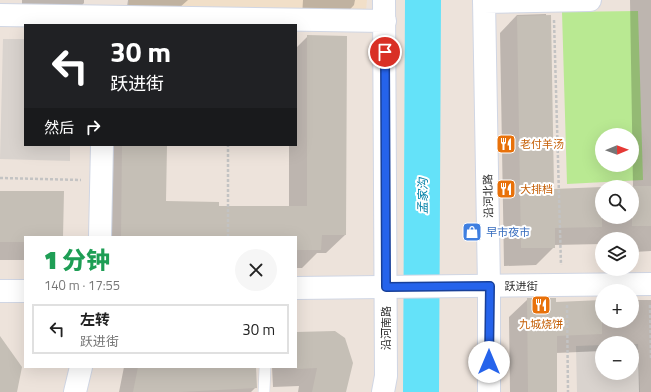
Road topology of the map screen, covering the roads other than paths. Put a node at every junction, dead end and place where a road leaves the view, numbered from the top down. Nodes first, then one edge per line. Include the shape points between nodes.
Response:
1 (590, 0) edge
2 (484, 1) edge
3 (384, 10) edge
4 (0, 15) edge
5 (104, 21) edge
6 (102, 146) edge
7 (100, 236) edge
8 (649, 284) edge
9 (489, 286) junction
10 (392, 287) junction
11 (297, 288) edge
12 (24, 290) edge
13 (0, 291) edge
14 (81, 368) edge
15 (265, 368) edge
16 (75, 392) edge
17 (264, 392) edge
18 (383, 392) edge
19 (489, 392) edge

1 - 2 street
2 - 9 street, 沿河北路
3 - 5 street
3 - 10 street, 沿河南路
4 - 5 street
6 - 7 street
8 - 9 street, 跃进街
9 - 10 street, 跃进街
9 - 19 street, 沿河北路
10 - 11 street, 跃进街
10 - 18 street, 沿河南路
12 - 13 street
14 - 16 street
15 - 17 lane

